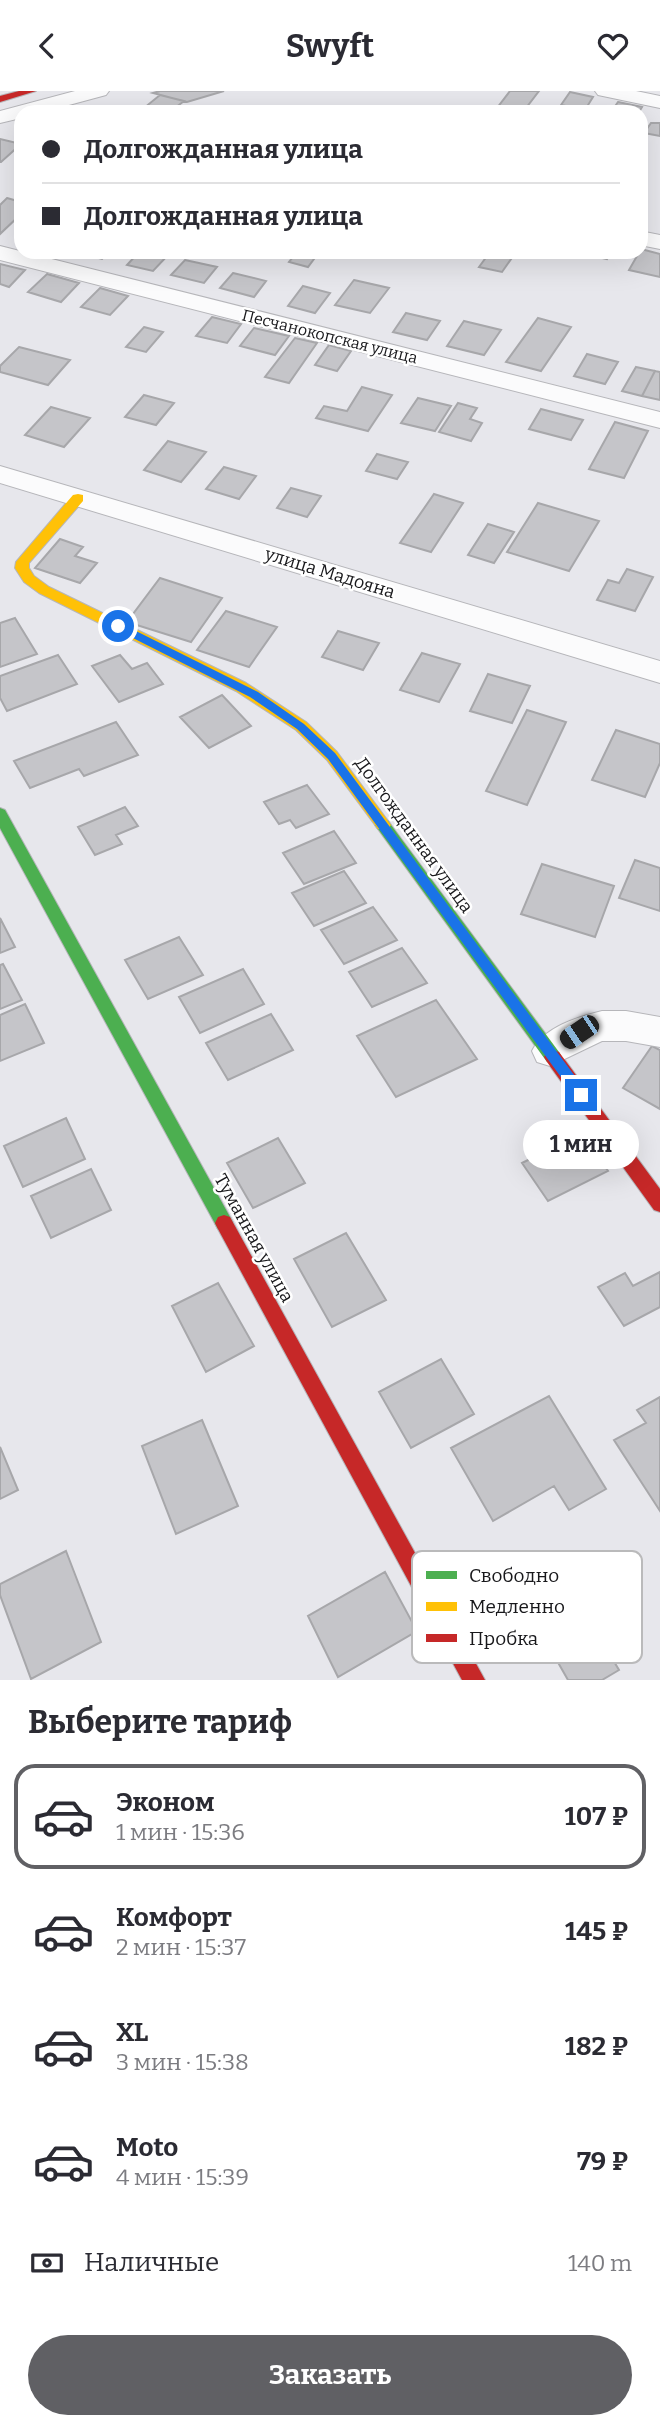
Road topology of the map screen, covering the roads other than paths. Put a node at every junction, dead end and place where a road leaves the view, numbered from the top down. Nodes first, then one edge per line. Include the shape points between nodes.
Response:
1 (31, 91) edge
2 (99, 91) edge
3 (605, 91) edge
4 (0, 99) edge
5 (62, 101) junction
6 (660, 102) edge
7 (46, 105) edge
8 (75, 105) edge
9 (24, 259) edge
10 (660, 420) edge
11 (0, 474) edge
12 (78, 498) junction
13 (660, 672) edge
14 (0, 814) edge
15 (660, 1032) edge
16 (550, 1051) junction
17 (660, 1204) edge
18 (412, 1567) edge
19 (465, 1663) edge
20 (474, 1680) edge

1 - 4 street
2 - 5 street
3 - 6 street
5 - 7 street
5 - 8 street
9 - 10 street, Песчанокопская улица
11 - 12 street, улица Мадояна
12 - 13 street, улица Мадояна
12 - 16 street, Долгожданная улица via 23,562 29,579 241,687 300,726 332,756
14 - 18 street, Туманная улица
15 - 16 street via 598,1024
16 - 17 street, Долгожданная улица
19 - 20 street, Туманная улица

